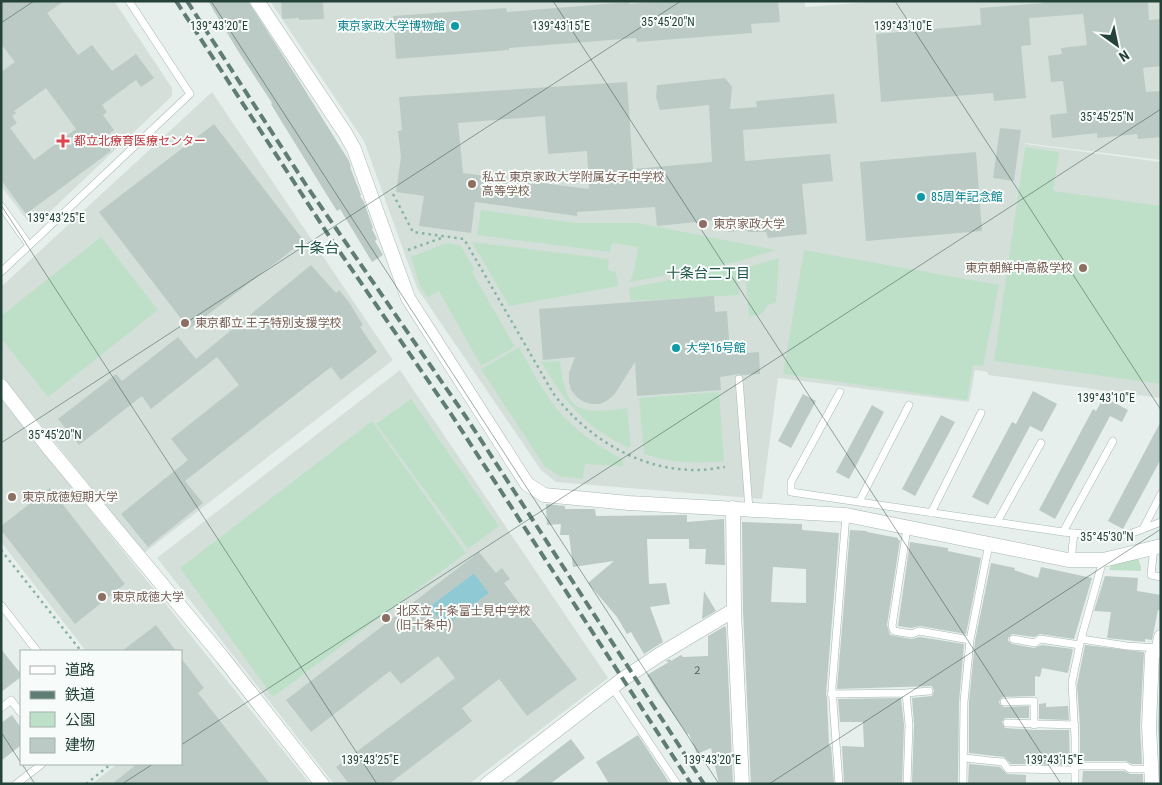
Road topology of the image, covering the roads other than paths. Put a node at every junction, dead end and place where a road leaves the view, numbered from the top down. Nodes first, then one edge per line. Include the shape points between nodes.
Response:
1 (129, 1) edge
2 (257, 1) edge
3 (1, 206) edge
4 (29, 245) junction
5 (1, 272) edge
6 (739, 379) dead end
7 (1, 386) edge
8 (840, 392) dead end
9 (909, 405) dead end
10 (981, 413) dead end
11 (1113, 441) dead end
12 (1041, 444) dead end
13 (1161, 494) edge
14 (858, 502) junction
15 (732, 508) junction
16 (750, 509) junction
17 (931, 513) junction
18 (846, 515) junction
19 (997, 522) junction
20 (1161, 522) edge
21 (907, 528) junction
22 (1143, 529) junction
23 (1063, 532) junction
24 (1074, 533) junction
25 (989, 544) junction
26 (1157, 546) edge
27 (1071, 560) junction
28 (1103, 560) junction
29 (1161, 577) edge
30 (1, 605) edge
31 (734, 610) junction
32 (1013, 639) dead end
33 (970, 640) junction
34 (1080, 642) junction
35 (1160, 642) edge
36 (36, 650) edge
37 (612, 687) junction
38 (929, 691) dead end
39 (832, 694) junction
40 (906, 694) junction
41 (1004, 702) dead end
42 (1, 708) edge
43 (20, 712) edge
44 (1007, 723) dead end
45 (1074, 724) junction
46 (1034, 725) junction
47 (964, 758) junction
48 (41, 765) edge
49 (1075, 768) junction
50 (1151, 769) junction
51 (16, 784) edge
52 (322, 784) edge
53 (486, 784) edge
54 (676, 784) edge
55 (742, 784) edge
56 (839, 784) edge
57 (907, 784) edge
58 (963, 784) edge
59 (1075, 784) edge
60 (1152, 784) edge

1 - 4 lane via 190,94
2 - 15 street via 354,149 408,298 527,484 544,495
3 - 4 lane
4 - 5 lane
6 - 16 lane
7 - 52 street
8 - 14 lane via 791,482 791,492
9 - 14 lane
10 - 17 lane
11 - 23 lane
12 - 19 lane
13 - 22 lane
14 - 17 lane
15 - 16 street
15 - 31 street
16 - 18 street
17 - 19 lane
18 - 21 street
18 - 39 lane
19 - 23 lane
20 - 22 lane
21 - 25 street
21 - 33 lane via 892,626 894,631 912,634 919,631
22 - 24 lane via 1130,534 1104,536
23 - 24 lane
24 - 27 lane
25 - 27 street
25 - 33 lane
26 - 28 street
26 - 29 lane via 1151,575
27 - 28 street
28 - 34 lane
30 - 36 lane
31 - 37 street
31 - 55 street
32 - 34 lane via 1035,643 1040,639
33 - 47 lane via 964,702
34 - 35 lane via 1127,646
34 - 45 lane via 1072,682
35 - 50 street via 1152,655
37 - 53 street
37 - 54 lane
38 - 40 lane
39 - 40 lane
39 - 56 lane
40 - 57 lane
41 - 46 lane via 1034,701
42 - 43 lane via 11,700
44 - 46 lane
45 - 46 lane
45 - 49 lane
47 - 49 lane via 1003,762 1008,769
47 - 58 lane
48 - 51 lane
49 - 50 lane via 1126,766 1130,769
49 - 59 lane
50 - 60 street

